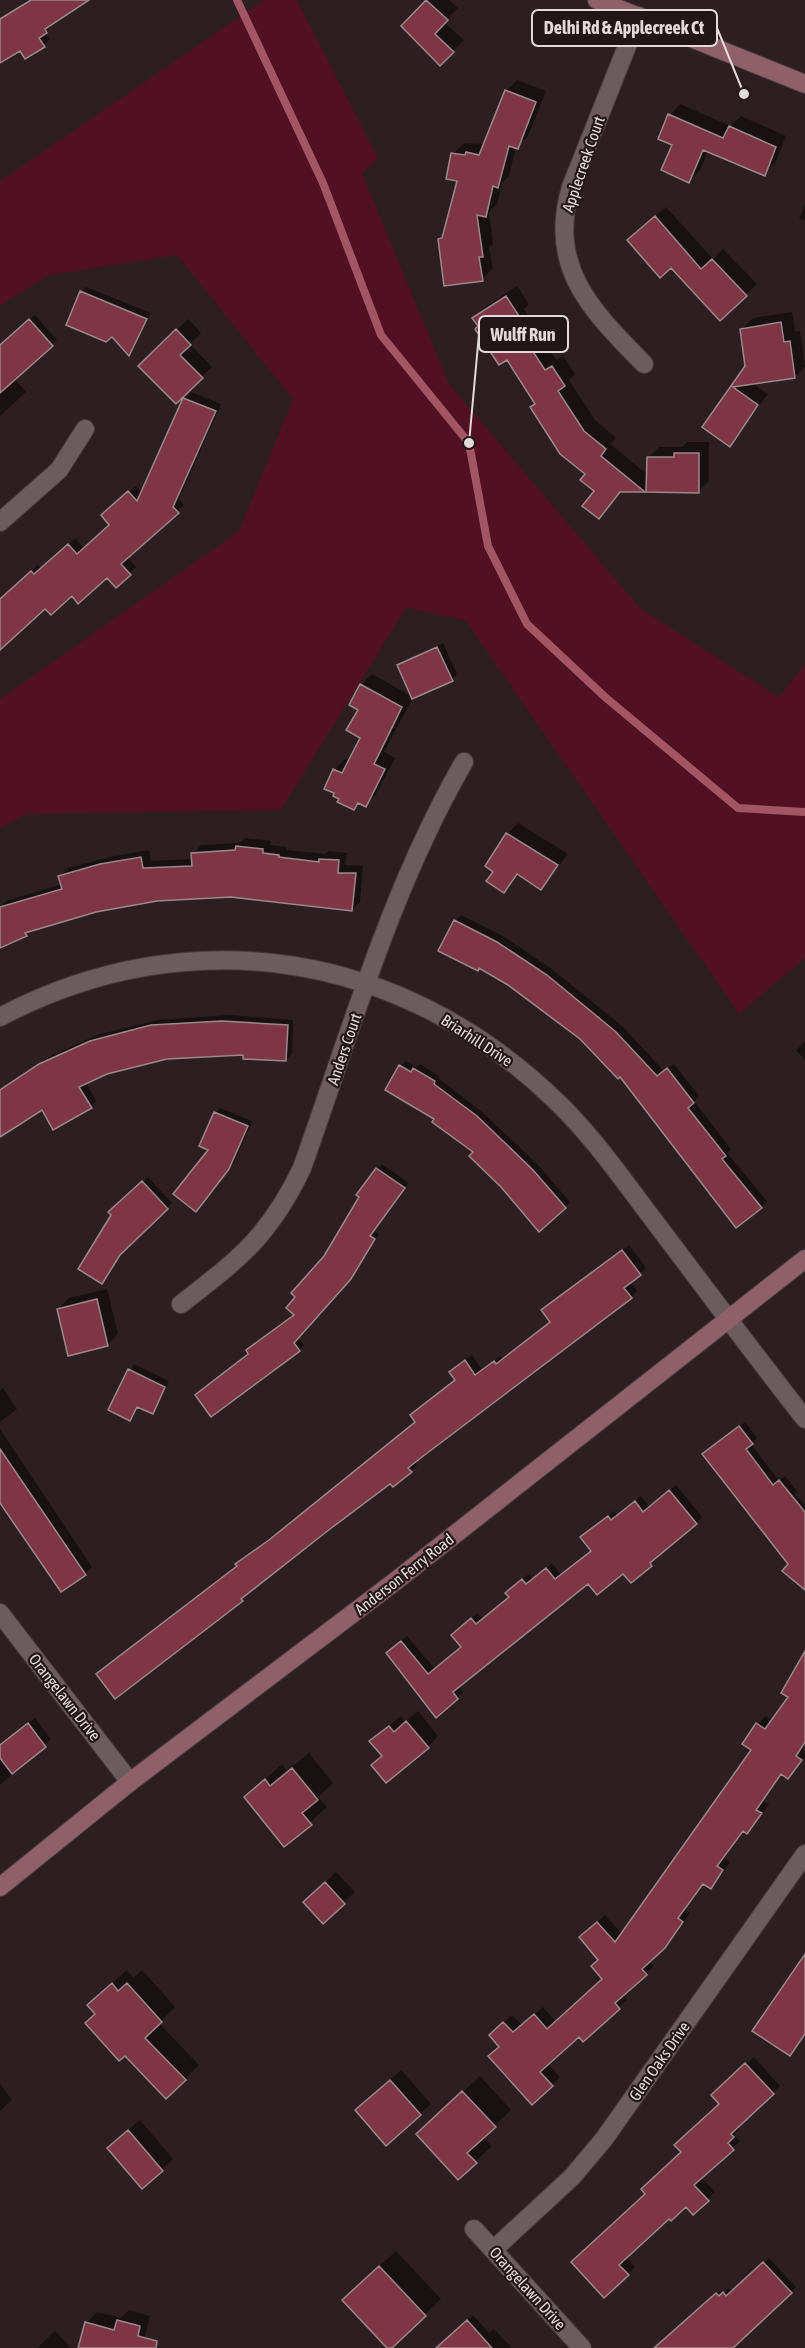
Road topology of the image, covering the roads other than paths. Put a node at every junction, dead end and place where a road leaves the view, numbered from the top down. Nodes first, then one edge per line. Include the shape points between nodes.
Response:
1 (597, 0) edge
2 (639, 16) junction
3 (805, 84) edge
4 (644, 364) dead end
5 (85, 429) dead end
6 (0, 522) edge
7 (464, 762) dead end
8 (368, 983) junction
9 (0, 1017) edge
10 (805, 1259) edge
11 (181, 1305) dead end
12 (727, 1318) junction
13 (805, 1419) edge
14 (0, 1613) edge
15 (130, 1782) junction
16 (805, 1854) edge
17 (0, 1887) edge
18 (474, 2229) dead end
19 (493, 2250) junction
20 (582, 2348) edge

1 - 2 street
2 - 3 street
2 - 4 street, Applecreek Court via 571,187 562,230 576,283 598,317
5 - 6 street via 59,470
7 - 8 street, Anders Court via 409,867
8 - 9 street, Briarhill Drive via 298,966 193,960 135,967 78,982
8 - 11 street, Anders Court via 302,1168 286,1201 242,1257
8 - 12 street, Briarhill Drive via 443,1017 483,1041 556,1101 596,1145
10 - 12 street, Anderson Ferry Road
12 - 13 street, Briarhill Drive
12 - 15 street, Anderson Ferry Road via 393,1583
14 - 15 street, Orangelawn Drive
15 - 17 street, Anderson Ferry Road
16 - 19 street, Glen Oaks Drive via 604,2139 572,2177
18 - 19 street, Orangelawn Drive
19 - 20 street, Orangelawn Drive

